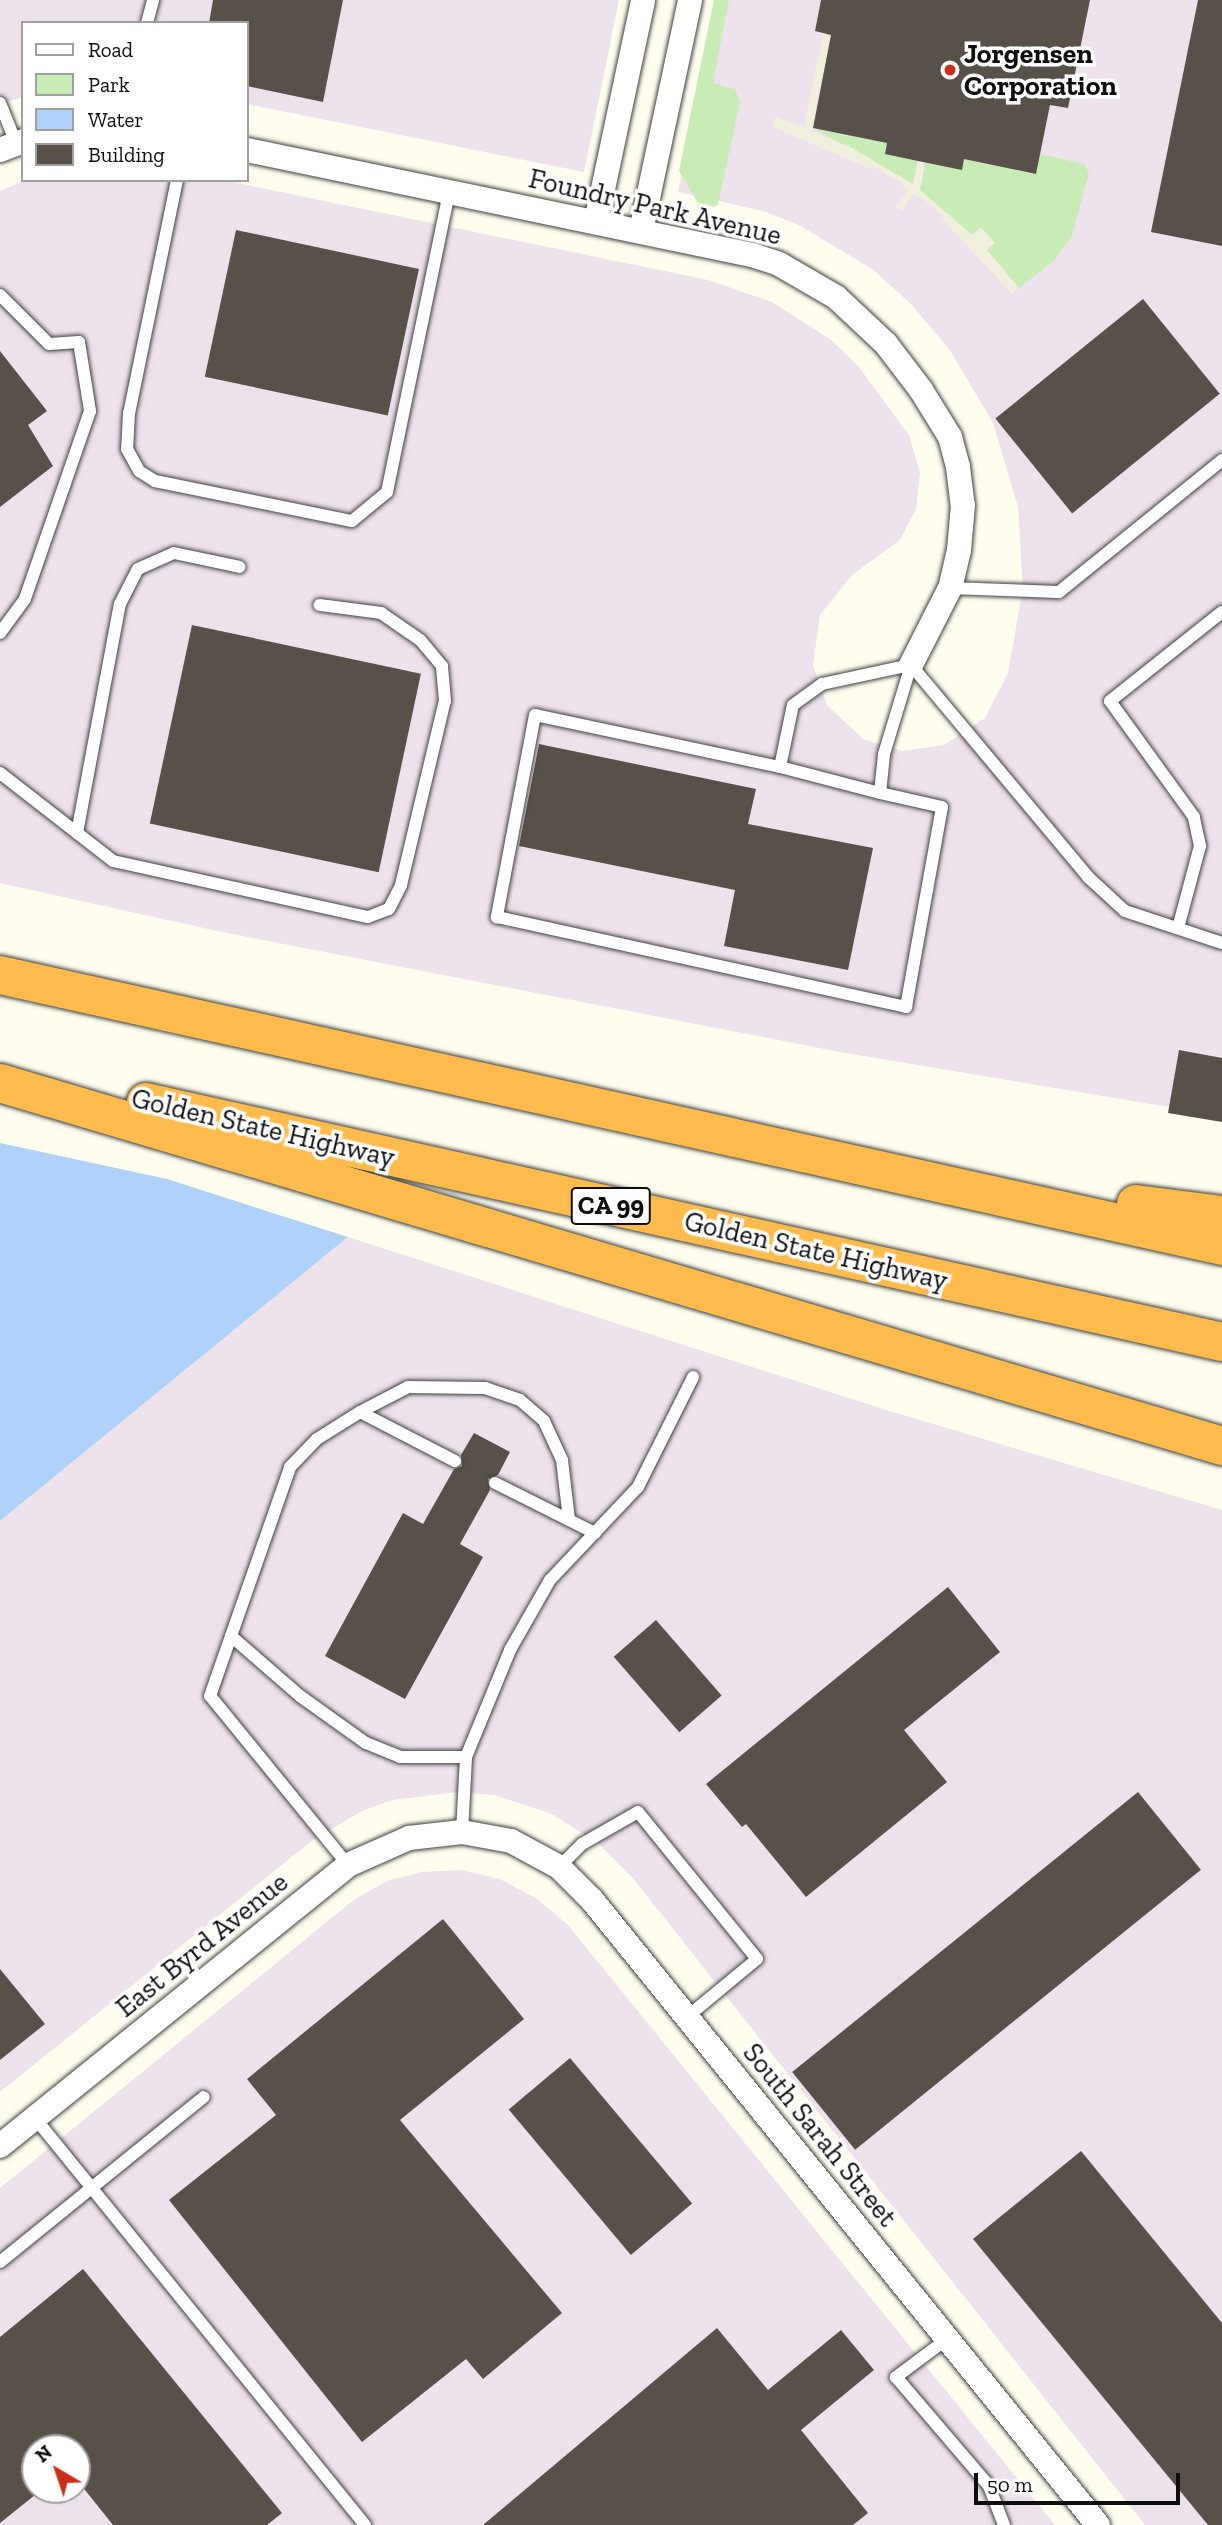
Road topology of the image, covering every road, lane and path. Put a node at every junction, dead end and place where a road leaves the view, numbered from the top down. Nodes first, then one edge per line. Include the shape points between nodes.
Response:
1 (153, 0) edge
2 (643, 0) edge
3 (690, 0) edge
4 (148, 21) edge
5 (0, 103) edge
6 (13, 145) edge
7 (248, 150) edge
8 (177, 182) edge
9 (449, 192) junction
10 (596, 222) junction
11 (641, 231) junction
12 (0, 295) edge
13 (1222, 460) edge
14 (240, 567) dead end
15 (950, 588) junction
16 (320, 605) dead end
17 (1222, 612) edge
18 (0, 633) edge
19 (911, 665) junction
20 (780, 767) junction
21 (0, 773) edge
22 (880, 793) junction
23 (77, 834) junction
24 (1178, 928) junction
25 (1222, 943) edge
26 (0, 975) edge
27 (0, 1070) edge
28 (0, 1083) edge
29 (915, 1176) junction
30 (1222, 1215) edge
31 (1222, 1246) edge
32 (1222, 1342) edge
33 (693, 1377) dead end
34 (360, 1412) junction
35 (1222, 1446) edge
36 (455, 1461) dead end
37 (495, 1483) dead end
38 (569, 1520) junction
39 (595, 1533) junction
40 (231, 1636) junction
41 (466, 1757) junction
42 (462, 1832) junction
43 (348, 1865) junction
44 (559, 1867) junction
45 (687, 2017) junction
46 (204, 2096) dead end
47 (35, 2118) junction
48 (0, 2146) edge
49 (92, 2188) junction
50 (0, 2262) edge
51 (947, 2339) junction
52 (365, 2525) edge
53 (1004, 2525) edge
54 (1098, 2525) edge

1 - 4 lane
2 - 10 street
3 - 11 street
5 - 6 lane
7 - 9 street, Foundry Park Avenue
8 - 9 lane via 129,413 127,449 139,471 155,481 352,521 387,492
9 - 10 street, Foundry Park Avenue
10 - 11 street, Foundry Park Avenue
11 - 15 street, Foundry Park Avenue via 779,264 836,297 887,344 936,410 958,467 963,505
12 - 18 lane via 49,344 79,342 90,411 25,599
13 - 15 lane via 1059,592
14 - 23 lane via 174,553 138,569 120,604
15 - 19 street, Foundry Park Avenue
16 - 23 lane via 381,614 420,640 442,666 445,701 401,885 390,909 368,917 113,862
17 - 24 lane via 1110,701 1195,817 1200,846
19 - 20 lane via 822,684 793,705
19 - 22 lane via 884,754
19 - 24 lane via 1088,877 1125,911
20 - 22 lane
20 - 22 lane via 535,715 496,917 906,1007 942,807
21 - 23 lane
24 - 25 lane
26 - 29 highway
27 - 32 highway, Golden State Highway / CA 99
28 - 35 highway
29 - 30 highway
29 - 31 highway
33 - 39 lane via 638,1487
34 - 36 lane
34 - 38 lane via 408,1387 485,1388 520,1400 544,1421 562,1460
34 - 40 lane via 317,1439 290,1467
37 - 38 lane
38 - 39 lane
39 - 41 lane via 550,1580 517,1638
40 - 41 lane via 300,1696 366,1743 401,1757
40 - 43 lane via 210,1696
41 - 42 lane
42 - 43 street, East Byrd Avenue via 409,1838
42 - 44 street, South Sarah Street via 511,1841
43 - 47 street, East Byrd Avenue
44 - 45 street, South Sarah Street via 592,1900
44 - 45 lane via 582,1844 638,1812 757,1959
45 - 51 street, South Sarah Street
46 - 49 lane
47 - 48 street, East Byrd Avenue
47 - 49 lane
49 - 50 lane
49 - 52 lane
51 - 53 lane via 896,2377 989,2486
51 - 54 street, South Sarah Street

